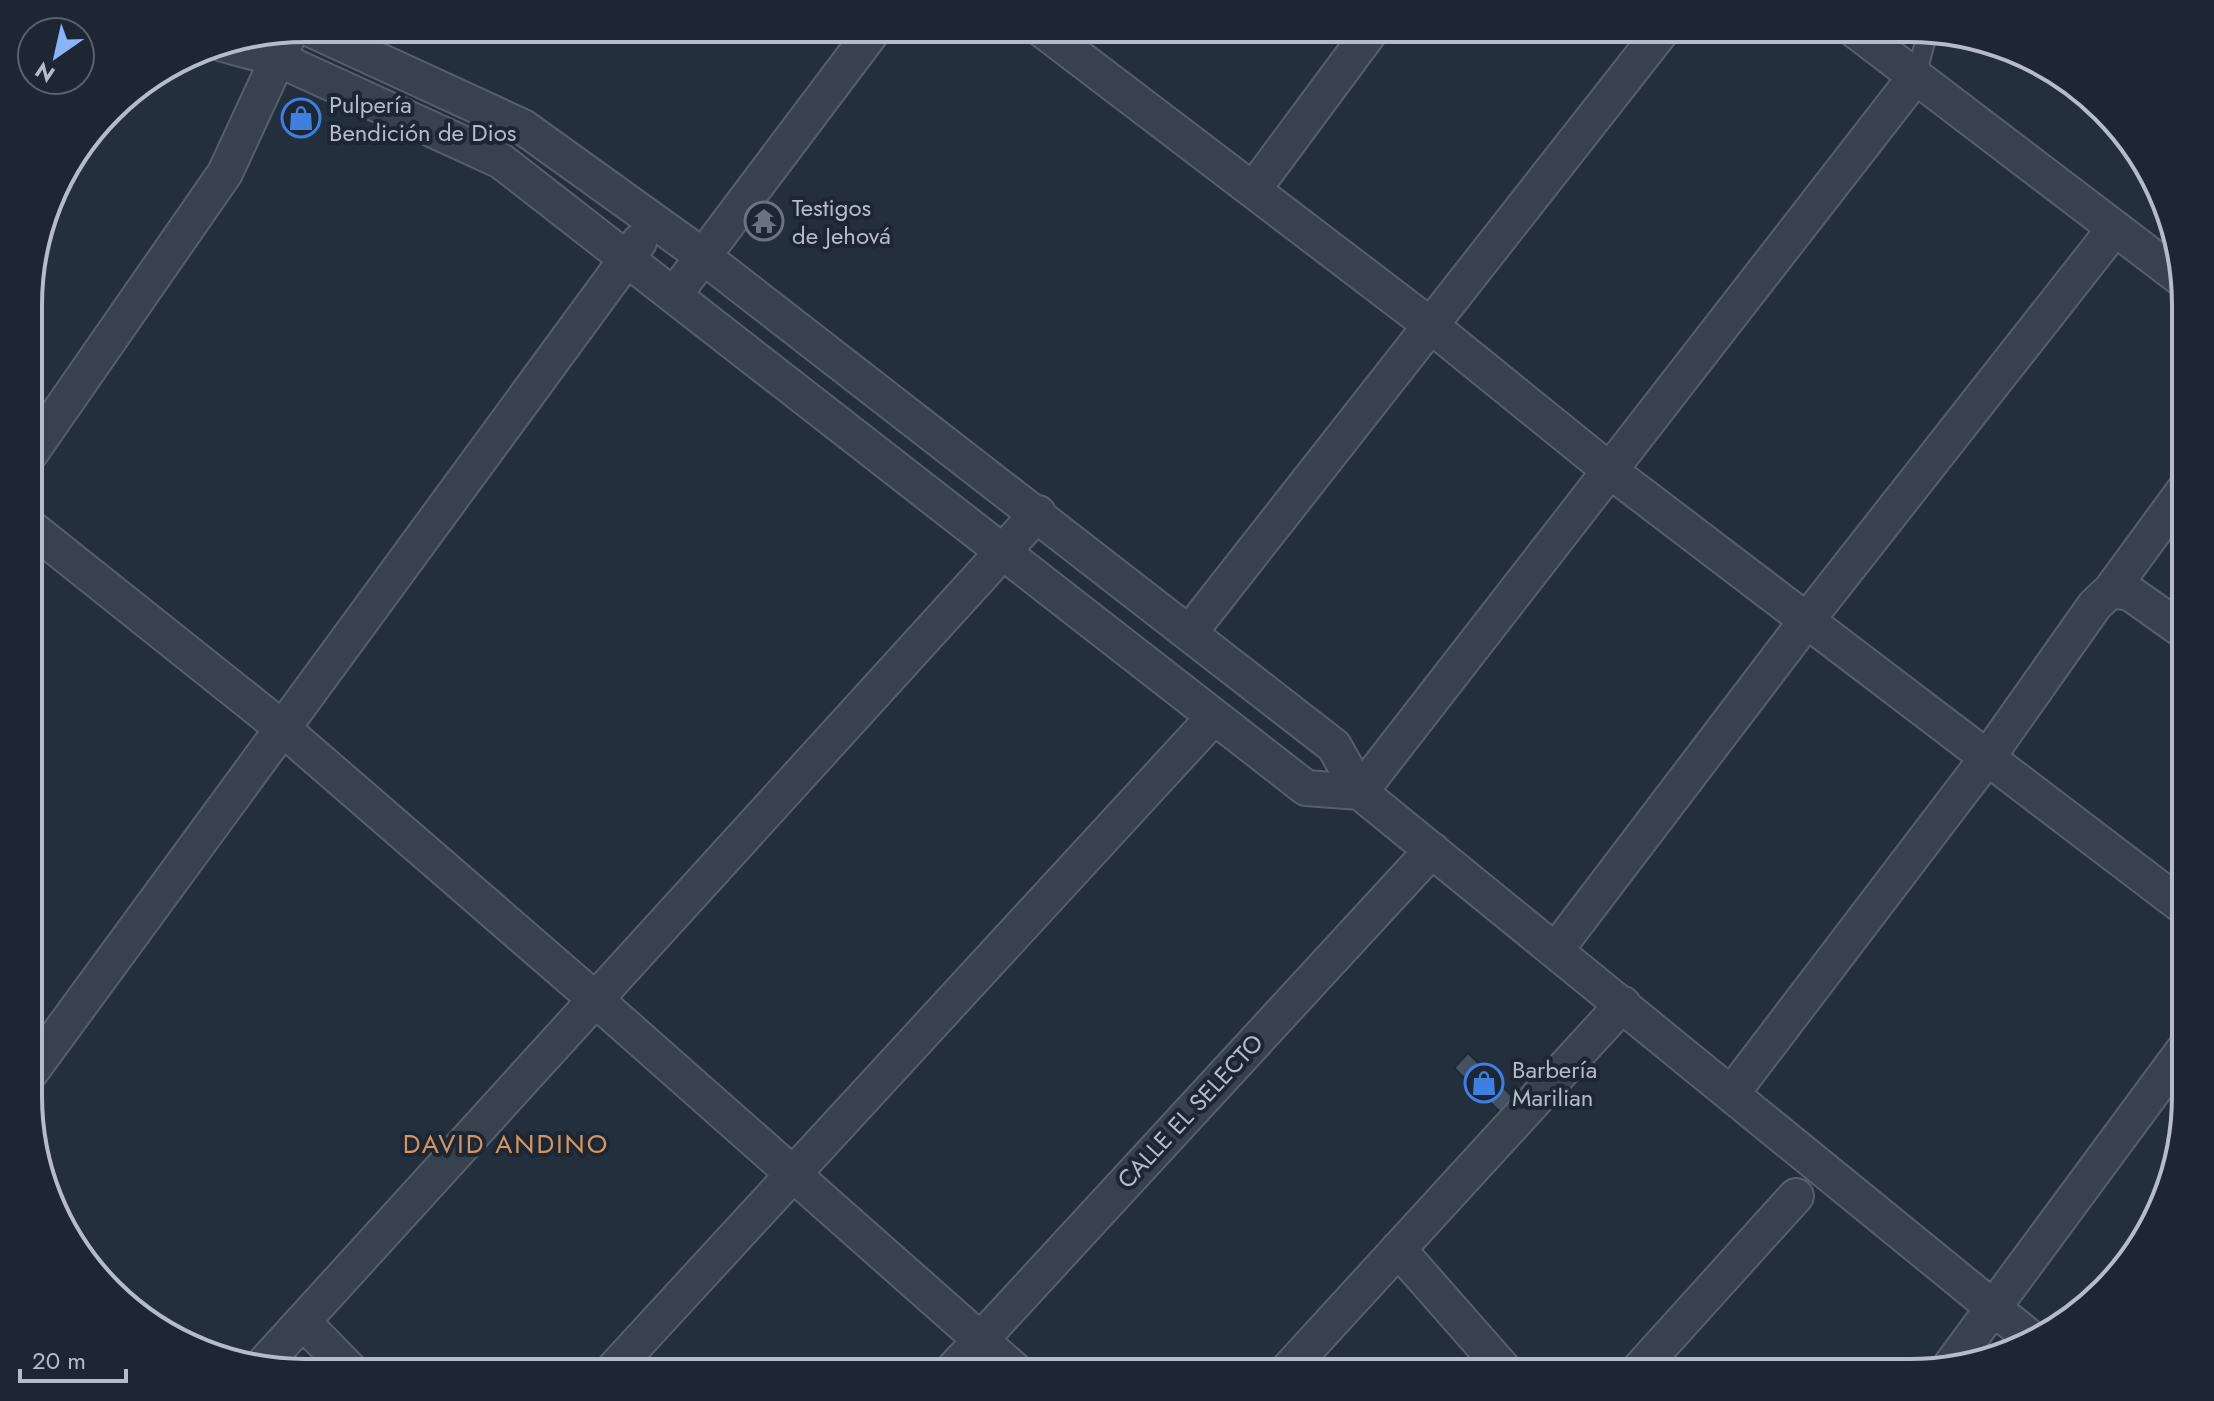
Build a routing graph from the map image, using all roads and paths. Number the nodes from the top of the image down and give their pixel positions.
1 (338, 42) edge
2 (865, 42) edge
3 (1058, 42) edge
4 (1363, 42) edge
5 (1653, 42) edge
6 (1875, 42) edge
7 (1925, 43) edge
8 (284, 45) edge
9 (1916, 76) junction
10 (1253, 190) junction
11 (653, 222) junction
12 (2115, 228) junction
13 (704, 257) junction
14 (626, 258) junction
15 (2169, 269) edge
16 (674, 295) junction
17 (1430, 325) junction
18 (42, 437) edge
19 (1609, 470) junction
20 (2171, 508) edge
21 (1038, 513) junction
22 (42, 537) edge
23 (1004, 555) junction
24 (2111, 590) junction
25 (1807, 620) junction
26 (2171, 622) edge
27 (1190, 632) junction
28 (1214, 717) junction
29 (282, 728) junction
30 (1987, 758) junction
31 (1360, 792) junction
32 (1432, 850) junction
33 (2171, 897) edge
34 (1556, 950) junction
35 (596, 1000) junction
36 (1623, 1004) junction
37 (42, 1057) edge
38 (2171, 1067) edge
39 (1732, 1093) junction
40 (791, 1173) junction
41 (1796, 1196) dead end
42 (1398, 1249) junction
43 (1994, 1306) junction
44 (303, 1322) junction
45 (2024, 1332) edge
46 (979, 1340) junction
47 (1959, 1354) edge
48 (270, 1357) edge
49 (1298, 1358) edge
50 (1494, 1358) edge
51 (1649, 1358) edge
52 (339, 1359) edge
53 (623, 1359) edge
54 (963, 1359) edge
55 (1001, 1359) edge

1 - 11 street
2 - 13 street
3 - 10 street
4 - 10 street
5 - 17 street
6 - 9 street
7 - 9 lane
8 - 14 street
8 - 18 street
9 - 12 street
9 - 19 street
10 - 17 street
11 - 13 street
11 - 14 street
12 - 15 street
12 - 25 street
13 - 16 street
13 - 21 street
14 - 16 street
14 - 29 street
16 - 23 street
17 - 19 street
17 - 27 street
19 - 25 street
19 - 31 street
20 - 24 street
21 - 23 street
21 - 27 street
22 - 29 street
23 - 28 street
23 - 35 street
24 - 26 street
24 - 30 street
25 - 30 street
25 - 34 street
27 - 31 street
28 - 31 street
28 - 40 street
29 - 35 street
29 - 37 street
30 - 33 street
30 - 39 street
31 - 32 street
32 - 34 street
32 - 46 street, CALLE EL SELECTO
34 - 36 street
35 - 40 street
35 - 44 street
36 - 39 street
36 - 42 street
38 - 43 street
39 - 43 street
40 - 46 street
40 - 53 street
41 - 51 street
42 - 49 street
42 - 50 street
43 - 45 street
43 - 47 street
44 - 48 street
44 - 52 street
46 - 54 street, CALLE EL SELECTO
46 - 55 street

